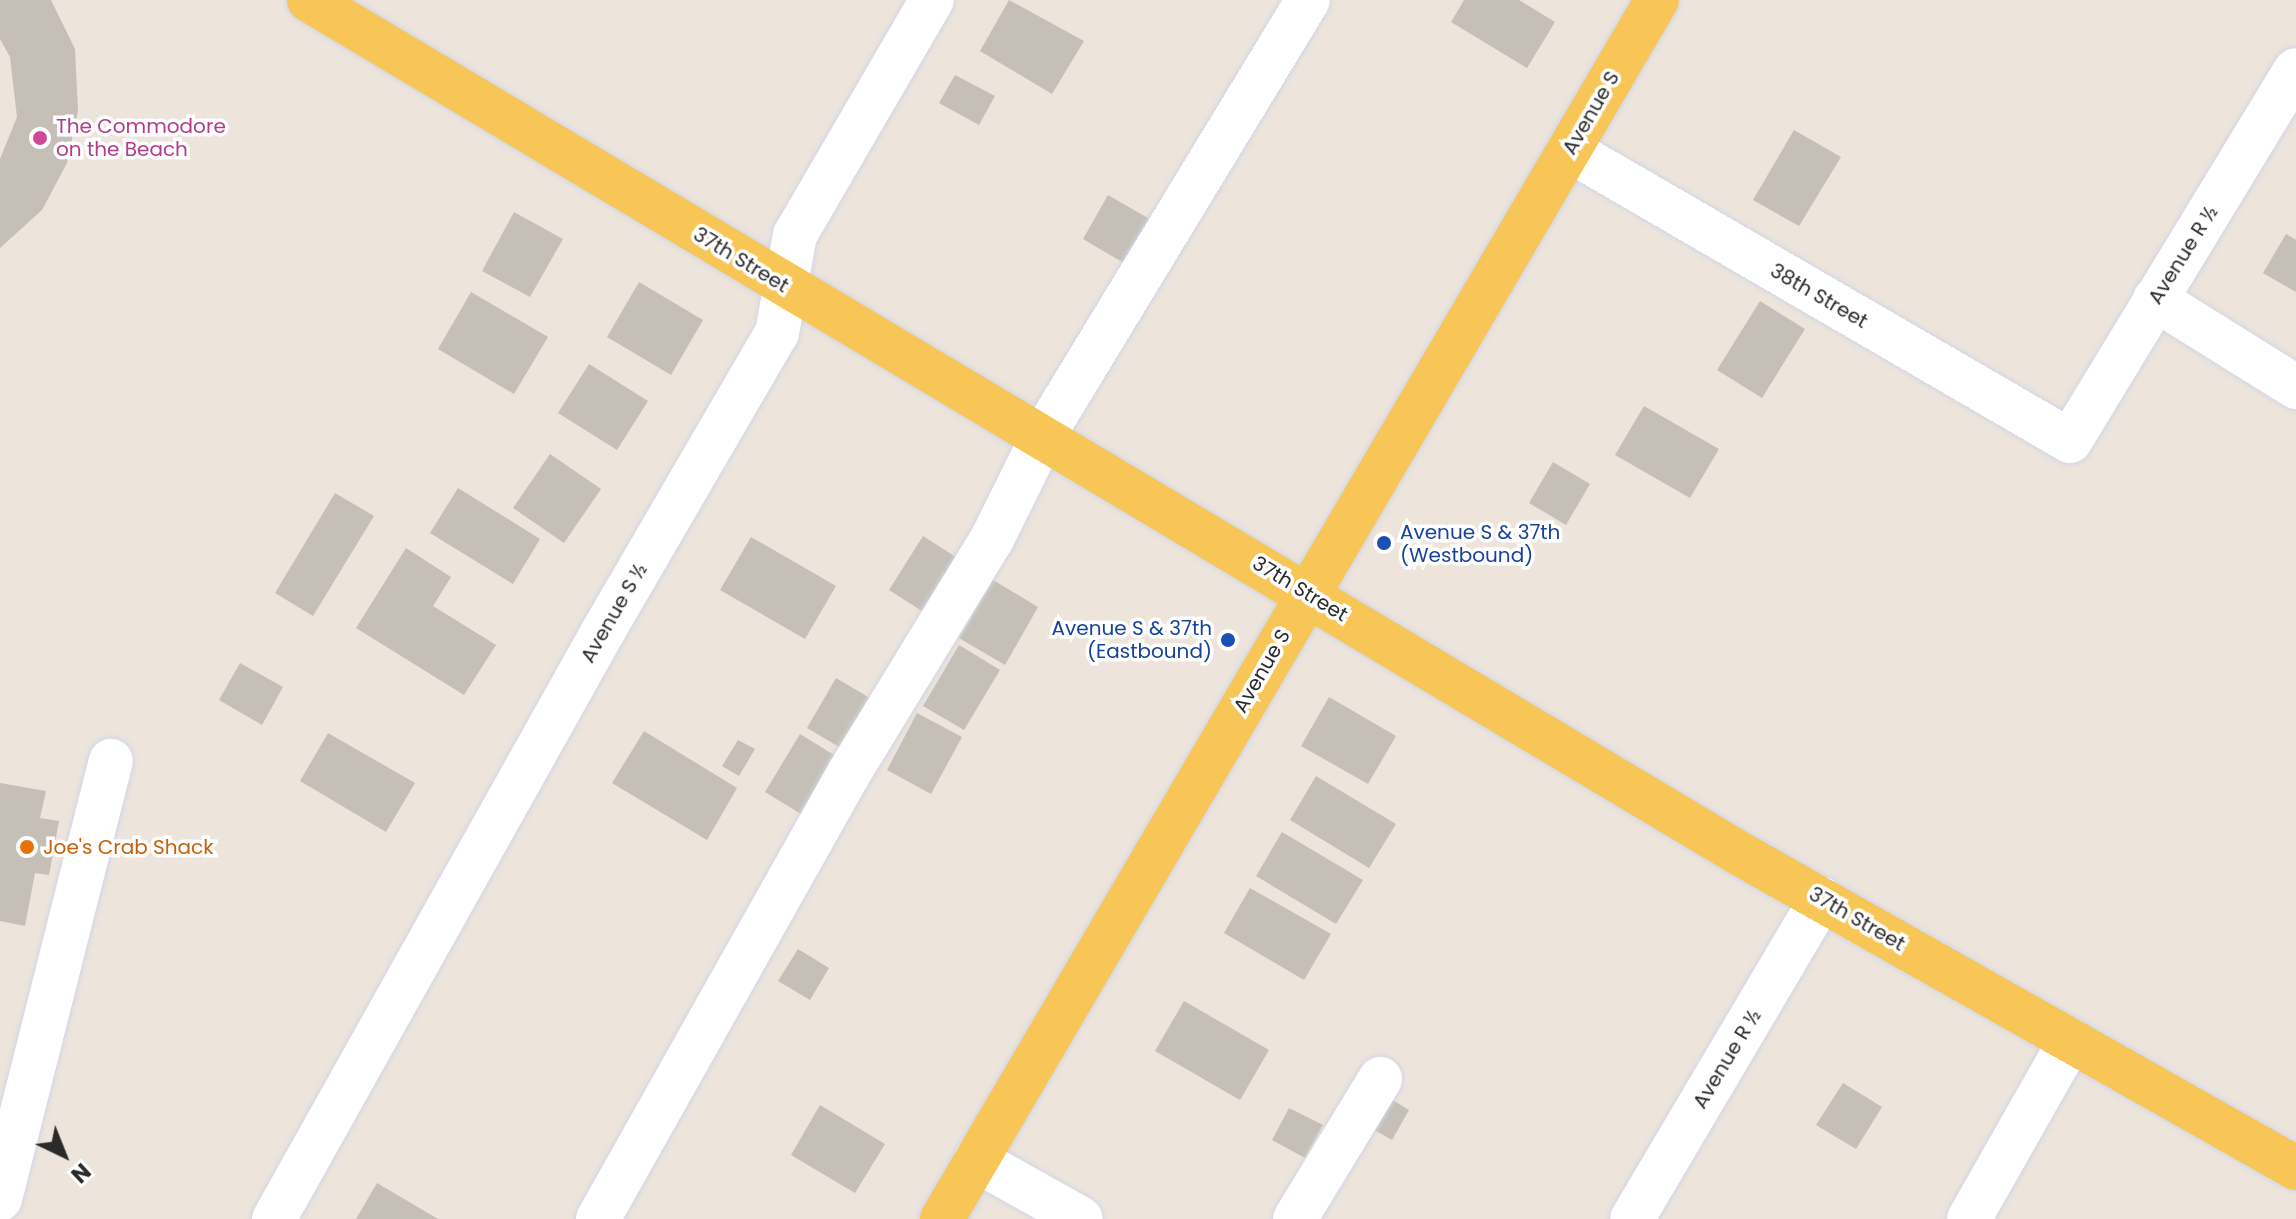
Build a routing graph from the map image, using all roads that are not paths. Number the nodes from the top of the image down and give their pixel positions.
1 (309, 0) edge
2 (932, 0) edge
3 (1308, 0) edge
4 (1650, 3) edge
5 (2296, 70) edge
6 (1569, 150) junction
7 (784, 286) junction
8 (2155, 299) junction
9 (2296, 387) edge
10 (1043, 436) junction
11 (2070, 441) joint
12 (1308, 593) junction
13 (111, 761) dead end
14 (1821, 899) junction
15 (2070, 1041) junction
16 (1380, 1079) dead end
17 (976, 1160) junction
18 (2296, 1168) edge
19 (0, 1199) edge
20 (274, 1219) edge
21 (598, 1219) edge
22 (942, 1219) edge
23 (1081, 1219) edge
24 (1295, 1219) edge
25 (1632, 1219) edge
26 (1969, 1219) edge

1 - 7 main road, 37th Street
2 - 7 street, Avenue S ½
3 - 10 street
4 - 6 main road, Avenue S
5 - 8 street, Avenue R ½
6 - 11 street, 38th Street
6 - 12 main road, Avenue S
7 - 10 main road, 37th Street
7 - 20 street, Avenue S ½
8 - 9 street
8 - 11 street, Avenue R ½
10 - 12 main road, 37th Street
10 - 21 street
12 - 14 main road, 37th Street
12 - 17 main road, Avenue S
13 - 19 street
14 - 15 main road, 37th Street
14 - 25 street, Avenue R ½
15 - 18 main road, 37th Street
15 - 26 street
16 - 24 street
17 - 22 main road, Avenue S
17 - 23 street

